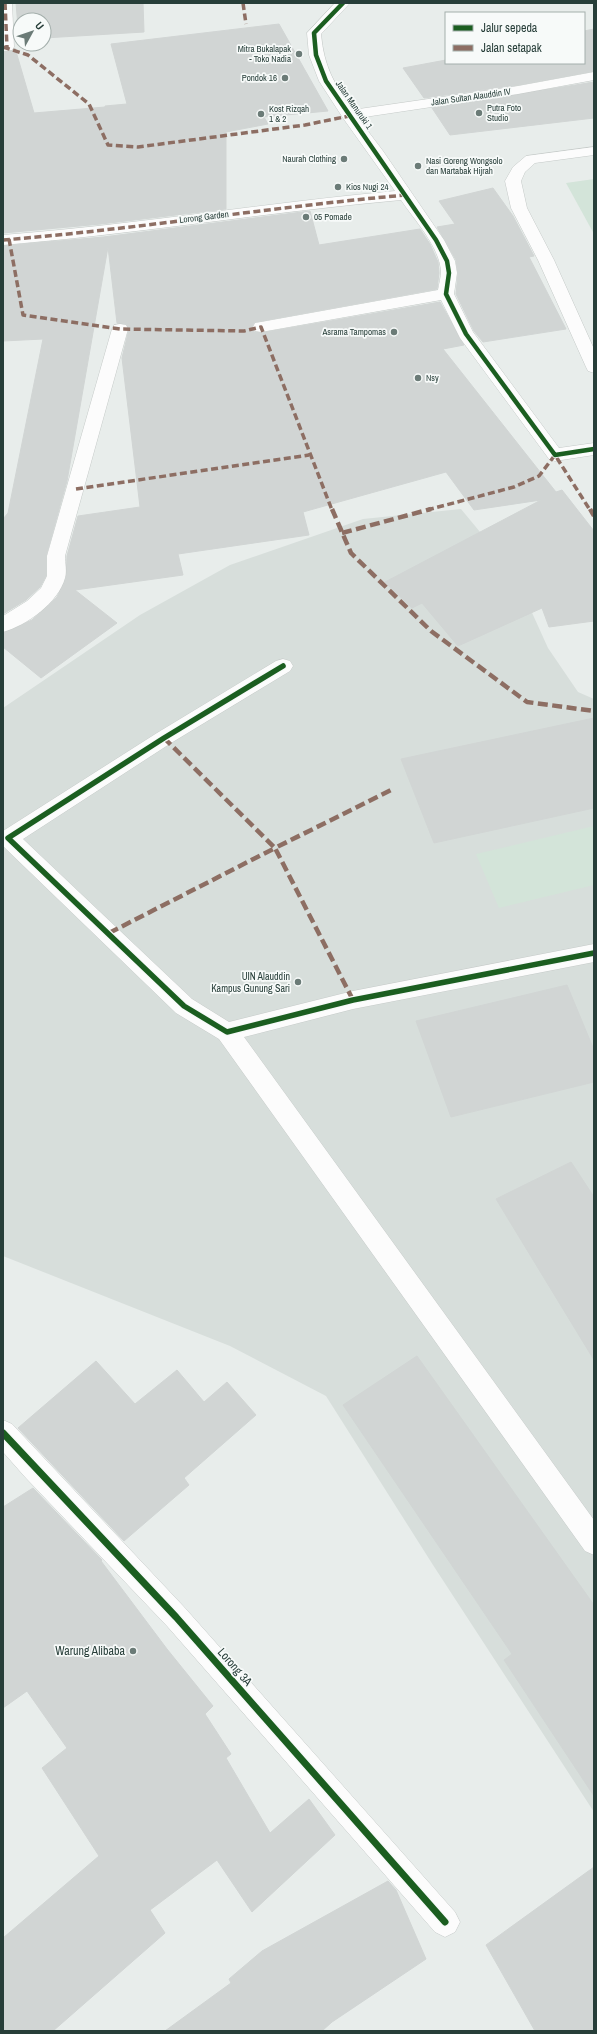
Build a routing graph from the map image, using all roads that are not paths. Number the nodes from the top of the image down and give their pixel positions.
1 (5, 3) edge
2 (343, 3) edge
3 (3, 47) edge
4 (594, 76) edge
5 (348, 115) junction
6 (594, 151) edge
7 (406, 195) junction
8 (3, 240) edge
9 (446, 294) junction
10 (261, 327) dead end
11 (120, 328) dead end
12 (594, 367) edge
13 (594, 449) edge
14 (3, 624) edge
15 (283, 666) dead end
16 (594, 953) edge
17 (227, 1032) junction
18 (3, 1432) edge
19 (594, 1542) edge
20 (445, 1922) dead end

1 - 3 street
2 - 5 street, Jalan Manuruki 1
4 - 5 street, Jalan Sultan Alauddin IV
5 - 7 street, Jalan Manuruki 1
6 - 12 street
7 - 8 street, Lorong Garden
7 - 9 street, Jalan Manuruki 1
9 - 10 street
9 - 13 street
11 - 14 street
15 - 17 street
16 - 17 street
17 - 19 street
18 - 20 street, Lorong 3A

